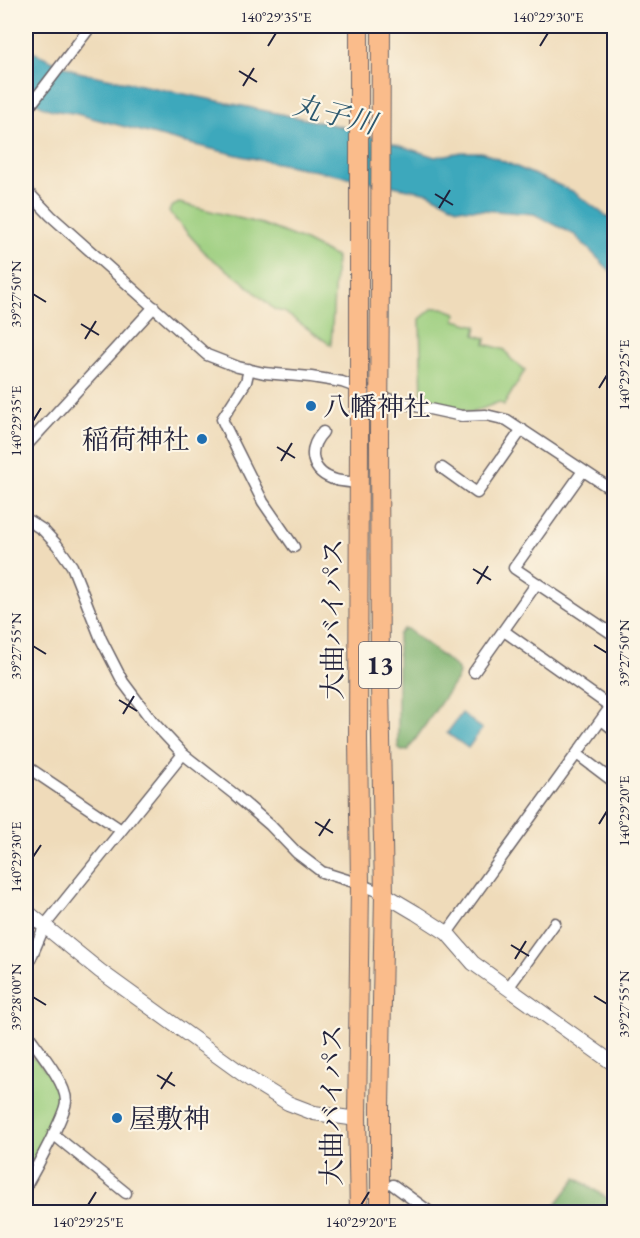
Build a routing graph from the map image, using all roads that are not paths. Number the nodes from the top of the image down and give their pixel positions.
1 (91, 26) edge
2 (359, 26) edge
3 (381, 26) edge
4 (26, 111) edge
5 (26, 190) edge
6 (154, 307) junction
7 (249, 369) junction
8 (522, 429) junction
9 (323, 432) dead end
10 (26, 446) edge
11 (442, 468) dead end
12 (583, 471) junction
13 (359, 483) junction
14 (615, 491) edge
15 (26, 519) edge
16 (294, 547) dead end
17 (537, 584) junction
18 (504, 631) junction
19 (615, 635) edge
20 (474, 672) dead end
21 (613, 705) edge
22 (602, 720) junction
23 (615, 729) edge
24 (183, 754) junction
25 (577, 754) junction
26 (26, 766) edge
27 (615, 782) edge
28 (121, 830) junction
29 (360, 884) junction
30 (384, 894) junction
31 (26, 911) edge
32 (555, 923) dead end
33 (45, 926) junction
34 (447, 933) junction
35 (26, 969) edge
36 (508, 988) junction
37 (26, 1032) edge
38 (615, 1064) edge
39 (357, 1119) junction
40 (53, 1134) junction
41 (27, 1181) edge
42 (393, 1185) dead end
43 (126, 1193) dead end
44 (359, 1212) edge
45 (380, 1212) edge
46 (430, 1212) edge

1 - 4 street
2 - 13 highway, 大曲バイパス / 13, bridge
3 - 30 highway, 大曲バイパス / 13, bridge
5 - 6 street
6 - 7 street
6 - 10 street
7 - 8 street
7 - 16 street
8 - 11 street
8 - 12 street
9 - 13 street
12 - 14 street
12 - 17 street
13 - 29 highway, 大曲バイパス / 13
15 - 24 street
17 - 18 street
17 - 19 street
18 - 20 street
18 - 21 street
21 - 22 street
22 - 23 street
22 - 25 street
24 - 28 street
24 - 29 street
25 - 27 street
25 - 34 street
26 - 28 street
28 - 33 street
29 - 30 street
29 - 39 highway, 大曲バイパス / 13
30 - 34 street
30 - 45 highway, 大曲バイパス / 13
31 - 33 street
32 - 36 street
33 - 35 street
33 - 39 street
34 - 36 street
36 - 38 street
37 - 40 street
39 - 44 highway, 大曲バイパス / 13
40 - 41 street
40 - 43 street
42 - 46 street

